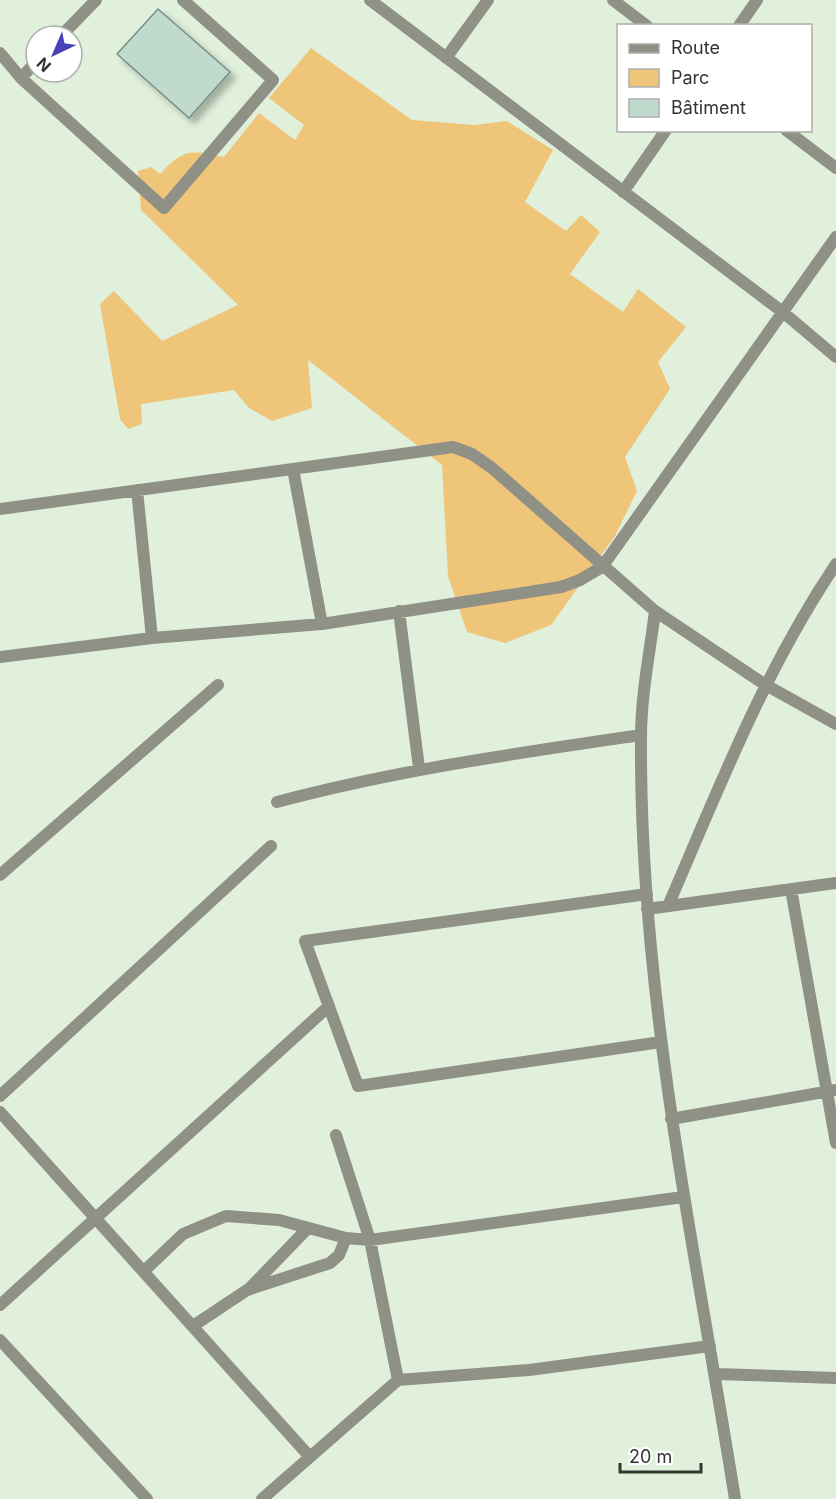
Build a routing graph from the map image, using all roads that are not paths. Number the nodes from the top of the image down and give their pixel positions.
1 (96, 0) edge
2 (183, 0) edge
3 (370, 0) edge
4 (488, 0) edge
5 (613, 0) edge
6 (757, 0) edge
7 (73, 24) edge
8 (643, 24) edge
9 (740, 24) edge
10 (0, 53) edge
11 (446, 58) junction
12 (24, 75) edge
13 (21, 78) junction
14 (665, 132) edge
15 (789, 132) edge
16 (836, 168) edge
17 (623, 192) junction
18 (836, 237) edge
19 (784, 313) junction
20 (836, 357) edge
21 (293, 469) junction
22 (137, 490) junction
23 (0, 509) edge
24 (836, 564) edge
25 (603, 567) junction
26 (399, 611) junction
27 (655, 611) junction
28 (322, 624) junction
29 (152, 638) junction
30 (0, 657) edge
31 (764, 684) junction
32 (218, 685) dead end
33 (836, 724) edge
34 (641, 735) junction
35 (419, 768) junction
36 (277, 802) dead end
37 (271, 846) dead end
38 (0, 875) edge
39 (836, 883) edge
40 (791, 889) junction
41 (647, 894) junction
42 (668, 906) junction
43 (647, 909) junction
44 (329, 1006) junction
45 (661, 1042) junction
46 (831, 1091) edge
47 (0, 1096) edge
48 (0, 1112) edge
49 (671, 1119) junction
50 (336, 1135) dead end
51 (836, 1143) edge
52 (683, 1197) junction
53 (95, 1218) junction
54 (308, 1228) junction
55 (346, 1238) junction
56 (370, 1240) junction
57 (144, 1271) junction
58 (247, 1290) junction
59 (0, 1305) edge
60 (193, 1326) junction
61 (0, 1340) edge
62 (710, 1346) junction
63 (715, 1374) junction
64 (836, 1378) edge
65 (398, 1380) junction
66 (310, 1456) junction
67 (147, 1499) edge
68 (262, 1499) edge
69 (735, 1499) edge

1 - 7 street
2 - 13 street
3 - 11 street
4 - 11 street
5 - 8 street
6 - 9 street
10 - 13 street
11 - 17 street
12 - 13 street
14 - 17 street
15 - 16 street
17 - 19 street
18 - 19 street
19 - 20 street
19 - 25 street
21 - 22 street
21 - 25 street
21 - 28 street
22 - 23 street
22 - 29 street
24 - 31 street
25 - 26 street
25 - 27 street
26 - 28 street
26 - 35 street
27 - 31 street
27 - 34 street
28 - 29 street
29 - 30 street
31 - 33 street
31 - 42 street
32 - 38 street
34 - 35 street
34 - 41 street
35 - 36 street
37 - 47 street
39 - 40 street
40 - 42 street
40 - 46 street
41 - 43 street
41 - 44 street
42 - 43 street
43 - 45 street
44 - 45 street
44 - 53 street
45 - 49 street
46 - 49 street
46 - 51 street
48 - 53 street
49 - 52 street
50 - 56 street
52 - 56 street
52 - 62 street
53 - 57 street
53 - 59 street
54 - 55 street
54 - 57 street
54 - 58 street
55 - 56 street
55 - 58 street
56 - 65 street
57 - 60 street
58 - 60 street
60 - 66 street
61 - 67 street
62 - 63 street
62 - 65 street
63 - 64 street
63 - 69 street
65 - 66 street
66 - 68 street

